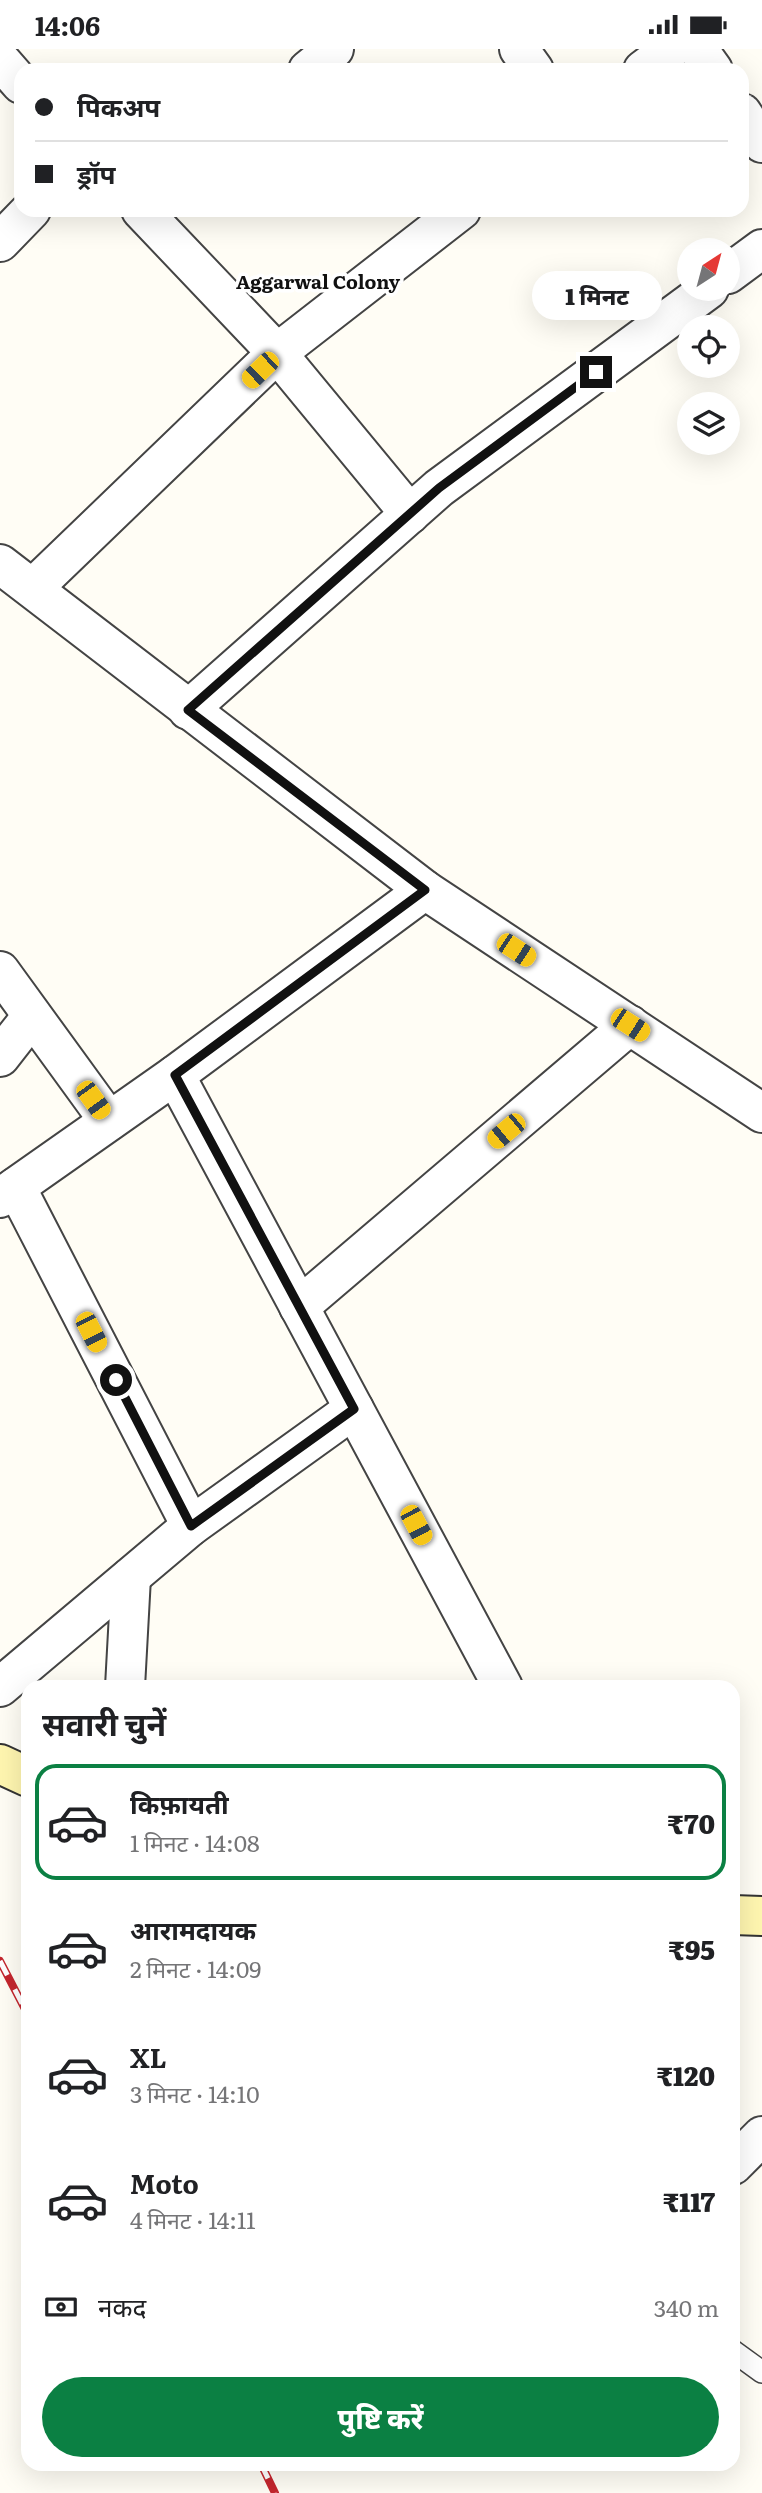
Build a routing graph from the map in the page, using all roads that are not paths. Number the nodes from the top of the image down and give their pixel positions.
1 (334, 49) edge
2 (671, 49) edge
3 (0, 60) edge
4 (317, 63) edge
5 (652, 63) edge
6 (14, 76) edge
7 (749, 124) edge
8 (762, 143) edge
9 (24, 217) edge
10 (148, 217) edge
11 (452, 217) edge
12 (0, 241) edge
13 (762, 249) edge
14 (740, 265) edge
15 (693, 301) edge
16 (277, 353) junction
17 (410, 514) junction
18 (0, 565) edge
19 (33, 588) junction
20 (188, 710) junction
21 (425, 890) junction
22 (0, 971) edge
23 (32, 1016) junction
24 (630, 1025) junction
25 (0, 1057) edge
26 (175, 1075) junction
27 (762, 1113) edge
28 (109, 1121) junction
29 (8, 1192) edge
30 (299, 1307) junction
31 (354, 1409) junction
32 (191, 1526) junction
33 (131, 1577) junction
34 (125, 1680) edge
35 (499, 1680) edge
36 (0, 1687) edge
37 (0, 1764) edge
38 (21, 1774) edge
39 (740, 1915) edge
40 (762, 1916) edge
41 (762, 2136) edge
42 (740, 2158) edge
43 (740, 2356) edge
44 (762, 2372) edge

1 - 4 street
2 - 5 street
3 - 6 street
7 - 8 street
9 - 12 street
10 - 16 street
11 - 16 street
13 - 14 street
15 - 17 street
16 - 17 street
16 - 19 street
17 - 20 street
18 - 19 street
19 - 20 street
20 - 21 street
21 - 24 street
21 - 26 street
22 - 23 street
23 - 25 street
23 - 28 street
24 - 27 street
24 - 30 street
26 - 28 street
26 - 30 street
28 - 29 street
29 - 32 street
30 - 31 street
31 - 32 street
31 - 35 street
32 - 33 street
33 - 34 street
33 - 36 street
37 - 38 main road
39 - 40 main road
41 - 42 street
43 - 44 lane

